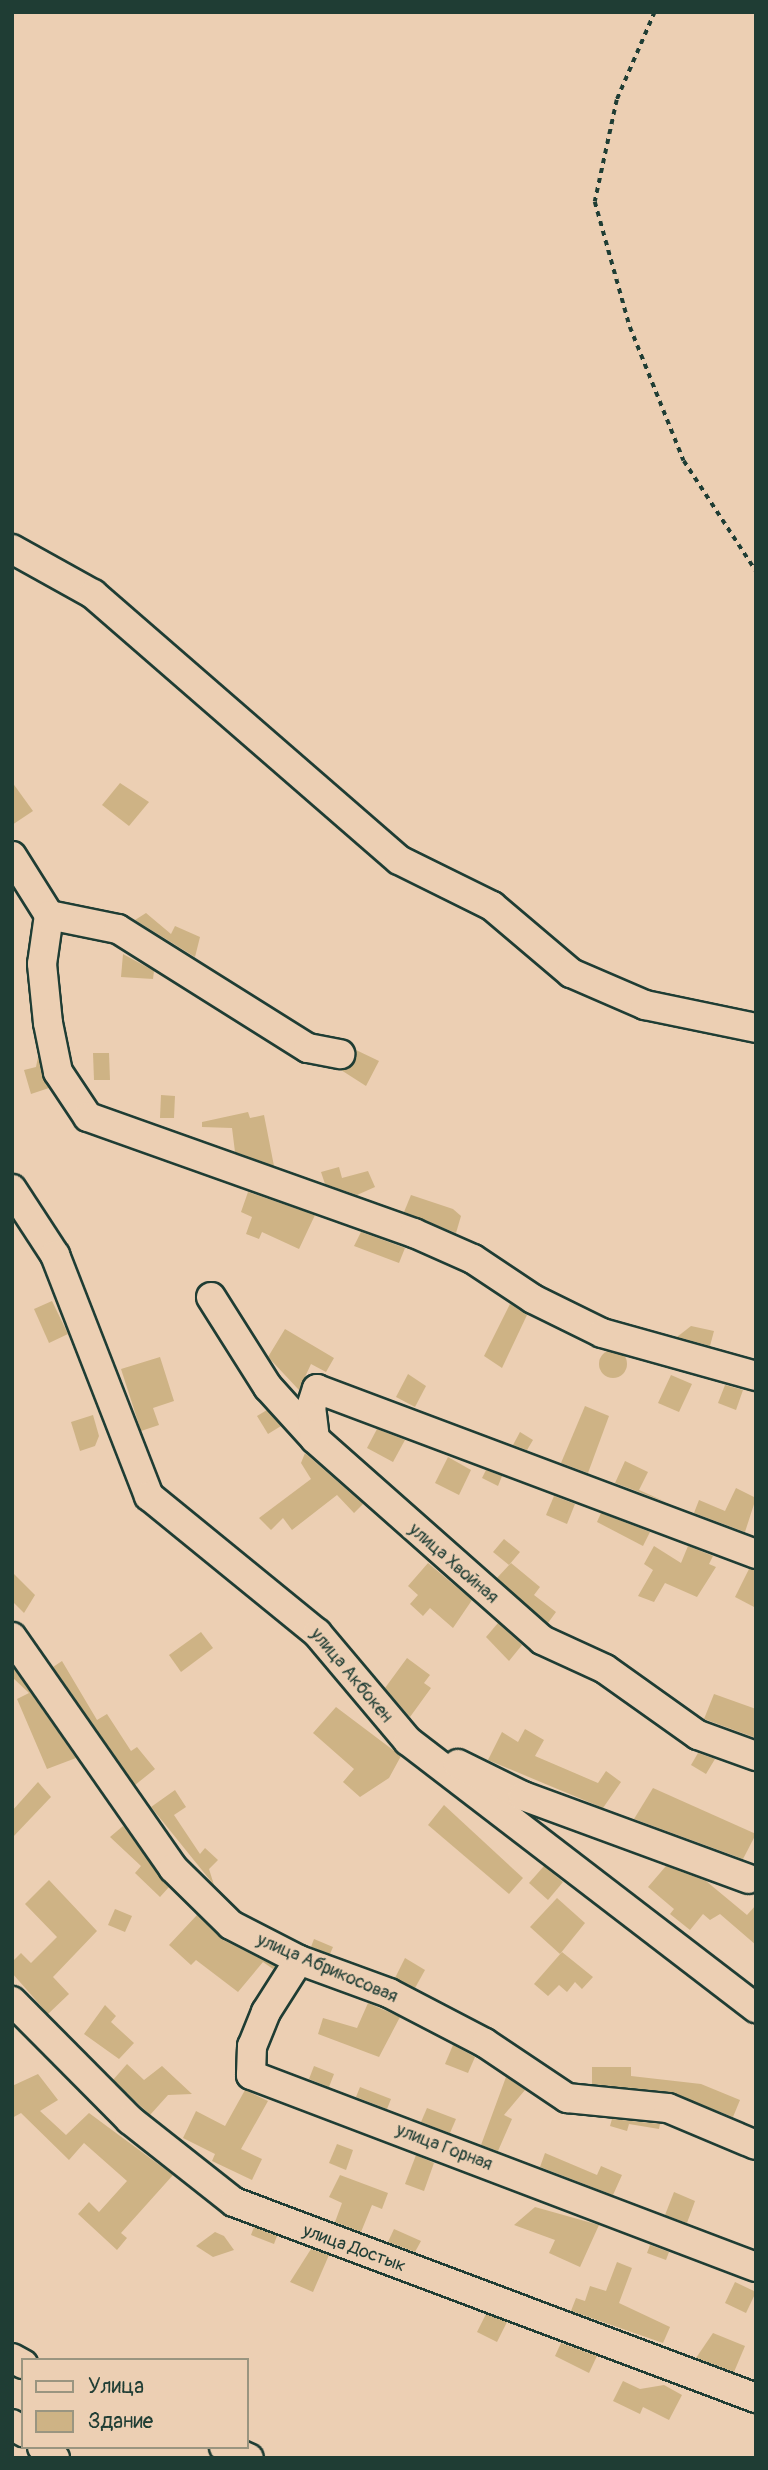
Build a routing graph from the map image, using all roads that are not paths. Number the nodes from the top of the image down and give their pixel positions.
1 (12, 549) edge
2 (12, 856) edge
3 (49, 915) junction
4 (756, 1027) edge
5 (340, 1054) dead end
6 (12, 1189) edge
7 (211, 1297) dead end
8 (756, 1376) edge
9 (315, 1439) junction
10 (756, 1554) edge
11 (12, 1636) edge
12 (408, 1741) junction
13 (756, 1756) edge
14 (748, 1879) dead end
15 (299, 1960) junction
16 (12, 2001) edge
17 (756, 2008) edge
18 (756, 2145) edge
19 (756, 2267) edge
20 (756, 2398) edge
21 (228, 2449) edge
22 (248, 2458) edge

1 - 4 street
2 - 3 street
3 - 5 street
3 - 8 street
6 - 12 street, улица Акбокен
7 - 9 street, улица Хвойная
9 - 10 street
9 - 13 street, улица Хвойная
11 - 15 street, улица Абрикосовая
12 - 14 street
12 - 17 street, улица Акбокен
15 - 18 street, улица Абрикосовая
15 - 19 street, улица Горная
16 - 20 street, улица Достык
21 - 22 street

